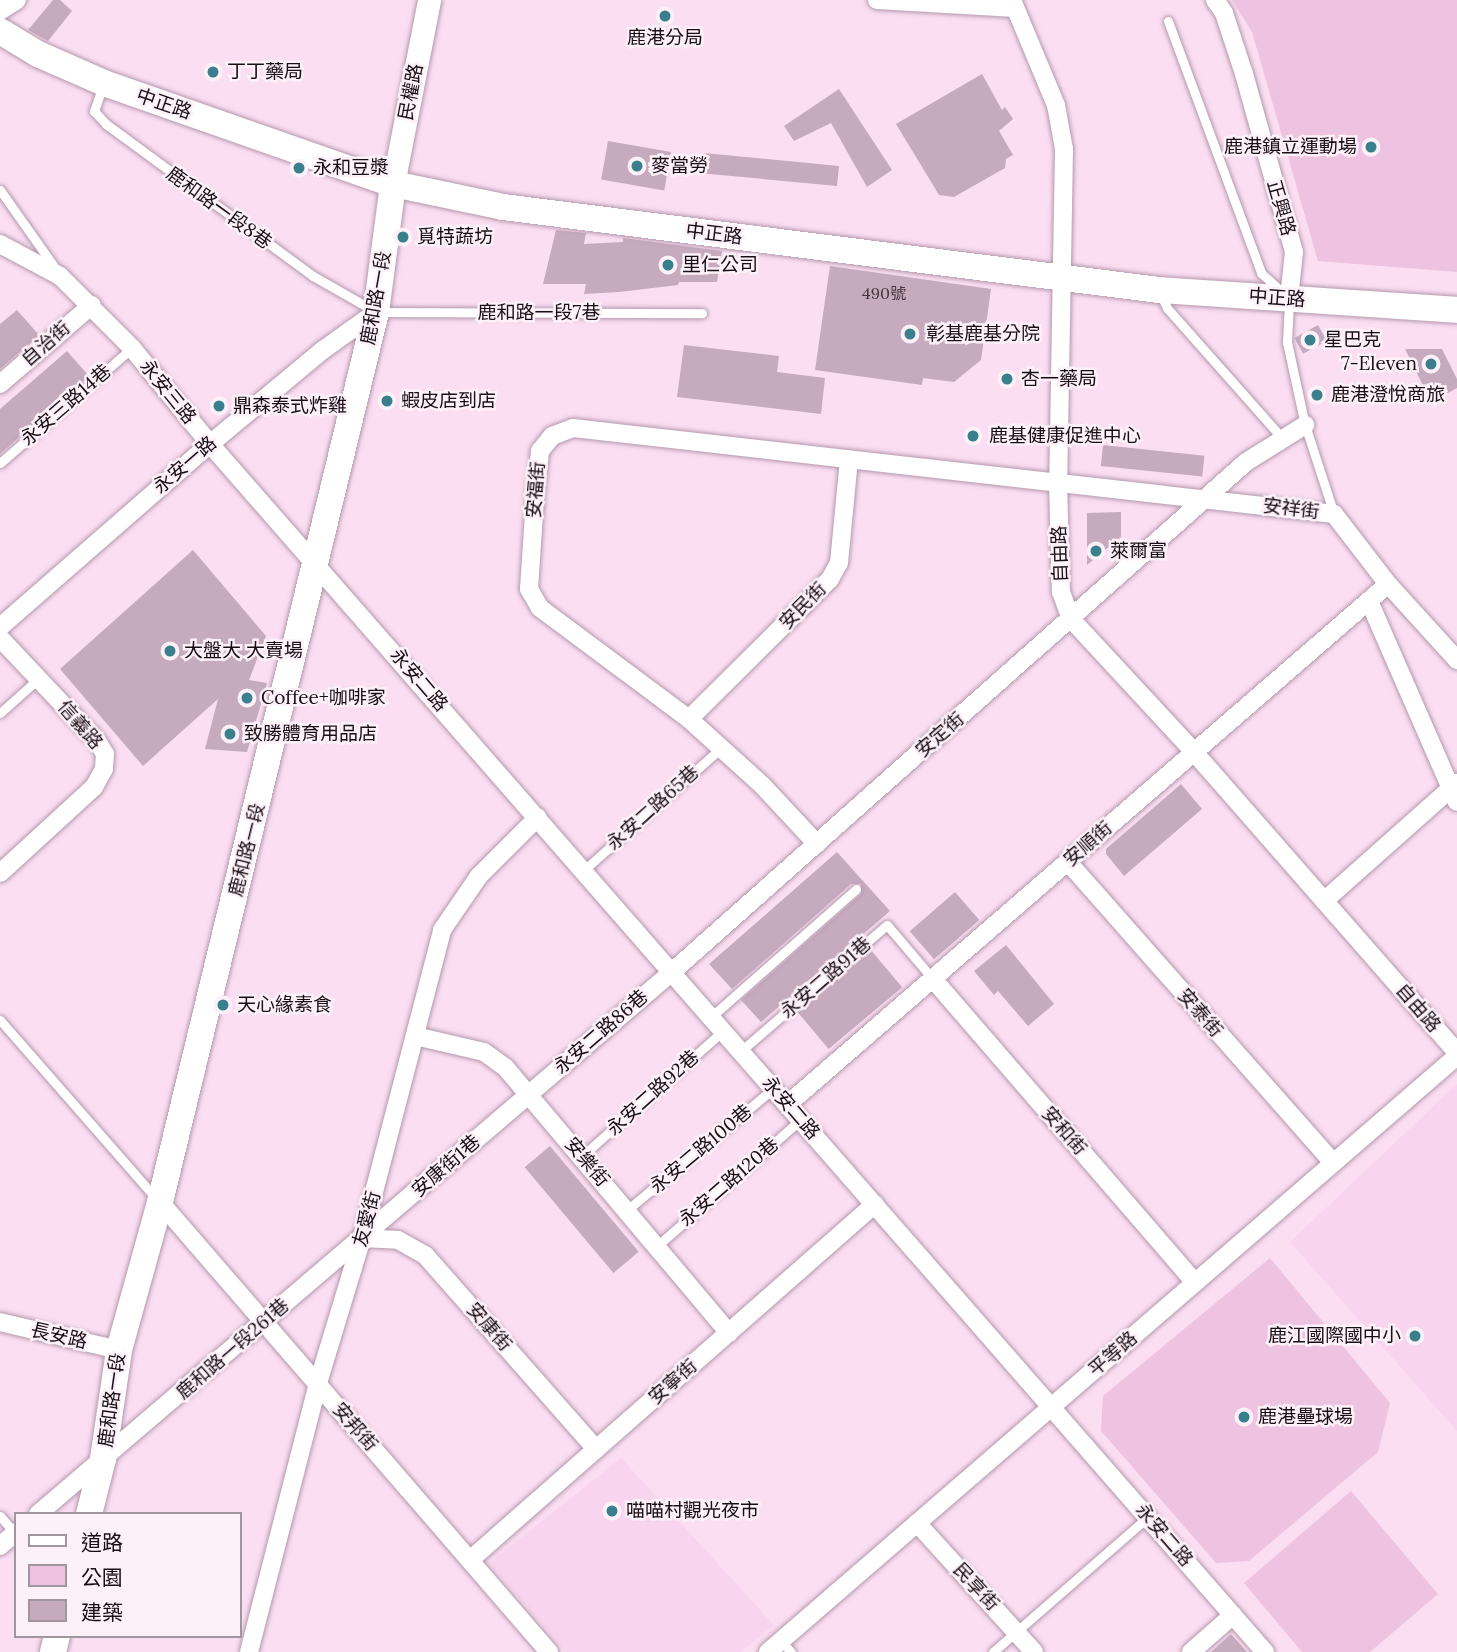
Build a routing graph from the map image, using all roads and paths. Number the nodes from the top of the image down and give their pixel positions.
1 (17, 0) edge
2 (429, 0) edge
3 (877, 0) edge
4 (1215, 0) edge
5 (1013, 4) edge
6 (0, 11) edge
7 (1168, 21) dead end
8 (0, 31) edge
9 (104, 83) junction
10 (393, 184) junction
11 (0, 190) edge
12 (1, 246) edge
13 (60, 276) junction
14 (1062, 278) junction
15 (1159, 290) junction
16 (1289, 298) junction
17 (92, 305) junction
18 (1457, 310) edge
19 (376, 312) junction
20 (702, 313) dead end
21 (132, 348) junction
22 (0, 384) edge
23 (1305, 425) junction
24 (1281, 437) junction
25 (209, 444) junction
26 (849, 459) junction
27 (0, 463) edge
28 (1058, 481) junction
29 (1208, 498) junction
30 (1334, 514) junction
31 (317, 564) junction
32 (1388, 584) junction
33 (1369, 601) junction
34 (1071, 619) junction
35 (0, 627) edge
36 (0, 639) edge
37 (1457, 660) edge
38 (38, 679) junction
39 (0, 713) edge
40 (689, 719) junction
41 (722, 747) junction
42 (1194, 752) junction
43 (1455, 791) edge
44 (538, 817) junction
45 (817, 844) junction
46 (1068, 862) junction
47 (584, 870) junction
48 (0, 873) edge
49 (856, 889) dead end
50 (1324, 901) junction
51 (673, 971) junction
52 (933, 979) junction
53 (712, 1016) junction
54 (0, 1020) edge
55 (724, 1031) junction
56 (415, 1036) junction
57 (742, 1050) junction
58 (1457, 1054) edge
59 (774, 1088) junction
60 (530, 1094) junction
61 (789, 1104) junction
62 (801, 1119) junction
63 (582, 1156) junction
64 (1333, 1163) junction
65 (160, 1202) junction
66 (876, 1205) junction
67 (627, 1210) junction
68 (362, 1238) junction
69 (657, 1246) junction
70 (1195, 1283) junction
71 (0, 1322) edge
72 (264, 1322) junction
73 (729, 1333) junction
74 (119, 1350) junction
75 (318, 1383) junction
76 (1052, 1407) junction
77 (596, 1449) junction
78 (103, 1459) junction
79 (40, 1512) edge
80 (90, 1512) edge
81 (0, 1516) edge
82 (1148, 1517) junction
83 (917, 1523) junction
84 (14, 1531) edge
85 (14, 1533) edge
86 (0, 1546) edge
87 (470, 1560) junction
88 (1233, 1615) junction
89 (1016, 1631) junction
90 (780, 1648) edge
91 (251, 1651) edge
92 (549, 1652) edge
93 (993, 1652) edge
94 (1034, 1652) edge
95 (1191, 1652) edge
96 (1265, 1652) edge

1 - 6 street
2 - 10 street, 民權路
3 - 5 street
4 - 16 street, 正興路
5 - 14 street, 自由路
7 - 16 lane
8 - 9 main road, 中正路
9 - 10 main road, 中正路
9 - 19 lane, 鹿和路一段8巷
10 - 14 main road, 中正路
10 - 19 main road, 鹿和路一段
11 - 13 lane
12 - 13 street, 永安三路
13 - 17 street, 永安三路
14 - 15 main road, 中正路
14 - 28 street, 自由路
15 - 16 main road, 中正路
15 - 24 lane
16 - 18 main road, 中正路
16 - 23 lane
17 - 21 street, 永安三路
17 - 22 street, 自治街
19 - 20 lane, 鹿和路一段7巷
19 - 25 street, 永安一路
19 - 31 main road, 鹿和路一段
21 - 25 street, 永安三路
21 - 27 lane, 永安三路14巷
23 - 24 street, 安定街
23 - 30 lane
24 - 29 street, 安定街
25 - 31 street, 永安三路
25 - 35 street, 永安一路
26 - 28 street, 安福街
26 - 40 street, 安民街
26 - 40 street, 安福街
28 - 29 street, 安祥街
28 - 34 street, 自由路
29 - 30 street, 安祥街
29 - 34 street, 安定街
30 - 32 street, 安祥街
31 - 44 street, 永安二路
31 - 65 main road, 鹿和路一段
32 - 33 street, 安順街
32 - 37 street, 安祥街
33 - 42 street, 安順街
33 - 43 street
34 - 42 street, 自由路
34 - 45 street, 安定街
36 - 38 street, 信義路
38 - 39 lane
38 - 48 street, 信義路
40 - 41 street, 安福街
41 - 45 street, 安福街
41 - 47 lane, 永安二路65巷
42 - 46 street, 安順街
42 - 50 street, 自由路
43 - 50 street
44 - 47 street, 永安二路
44 - 56 street, 友愛街
45 - 51 street, 安定街
46 - 52 street, 安順街
46 - 64 street, 安泰街
47 - 51 street, 永安二路
49 - 53 lane
50 - 58 street, 自由路
51 - 53 street, 永安二路
51 - 60 street, 永安二路86巷
52 - 57 lane, 永安二路91巷
52 - 61 street, 安順街
52 - 70 street, 安和街
53 - 55 street, 永安二路
54 - 65 lane
55 - 57 street, 永安二路
55 - 63 lane, 永安二路92巷
56 - 60 street, 安樂街
56 - 68 street, 友愛街
57 - 59 street, 永安二路
58 - 64 street, 平等路
59 - 61 street, 永安二路
59 - 67 lane, 永安二路100巷
60 - 63 street, 安樂街
60 - 68 street, 安康街1巷
61 - 62 street, 永安二路
62 - 66 street, 永安二路
62 - 69 lane, 永安二路120巷
63 - 67 street, 安樂街
64 - 70 street, 平等路
65 - 72 street, 安邦街
65 - 74 main road, 鹿和路一段
66 - 73 street, 安寧街
66 - 76 street, 永安二路
67 - 69 street, 安樂街
68 - 72 street, 鹿和路一段261巷
68 - 75 street, 友愛街
68 - 77 street, 安康街
69 - 73 street, 安樂街
70 - 76 street, 平等路
71 - 74 street, 長安路
72 - 75 street, 安邦街
72 - 78 street, 鹿和路一段261巷
73 - 77 street, 安寧街
74 - 78 main road, 鹿和路一段
75 - 87 street, 安邦街
75 - 91 street, 友愛街
76 - 82 street, 永安二路
76 - 83 street, 平等路
77 - 87 street, 安寧街
78 - 79 street, 鹿和路一段261巷
78 - 80 main road, 鹿和路一段
81 - 84 lane
82 - 88 street, 永安二路
82 - 89 lane
83 - 89 street, 民享街
83 - 90 street, 平等路
85 - 86 street
87 - 92 street, 安邦街
88 - 95 street
88 - 96 street, 永安二路
89 - 93 lane
89 - 94 street, 民享街

